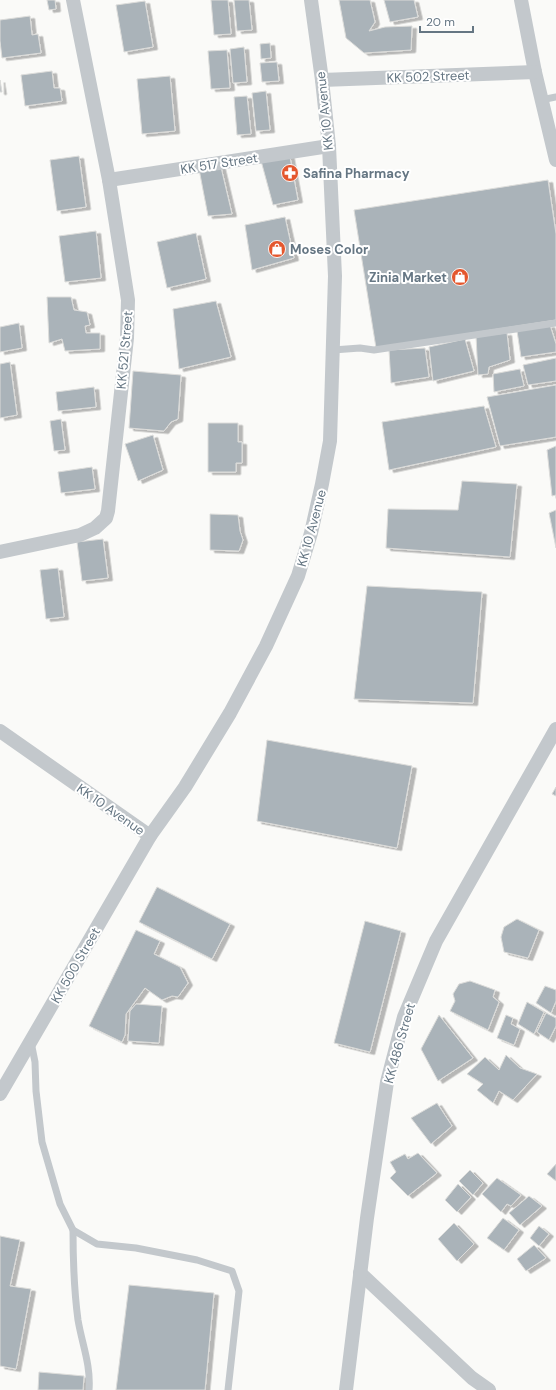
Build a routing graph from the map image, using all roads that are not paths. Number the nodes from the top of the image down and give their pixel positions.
1 (73, 0) edge
2 (311, 0) edge
3 (521, 0) edge
4 (535, 72) junction
5 (322, 80) junction
6 (556, 97) edge
7 (542, 100) junction
8 (328, 146) junction
9 (556, 160) edge
10 (109, 180) junction
11 (556, 323) edge
12 (333, 350) junction
13 (0, 552) edge
14 (556, 730) edge
15 (0, 731) edge
16 (150, 836) junction
17 (30, 1040) junction
18 (0, 1094) edge
19 (73, 1230) junction
20 (360, 1273) junction
21 (89, 1390) edge
22 (228, 1390) edge
23 (346, 1390) edge
24 (489, 1390) edge

1 - 10 street, KK 521 Street
2 - 5 street, KK 10 Avenue
3 - 4 street
4 - 5 street, KK 502 Street
4 - 7 street
5 - 8 street, KK 10 Avenue
6 - 7 lane
7 - 9 street
8 - 10 street, KK 517 Street
8 - 12 street, KK 10 Avenue
10 - 13 street, KK 521 Street
11 - 12 lane
12 - 16 street, KK 10 Avenue
14 - 20 street, KK 486 Street
15 - 16 street, KK 10 Avenue
16 - 17 street, KK 500 Street
17 - 18 street, KK 500 Street
17 - 19 lane
19 - 21 lane
19 - 22 lane
20 - 23 street, KK 486 Street
20 - 24 street

